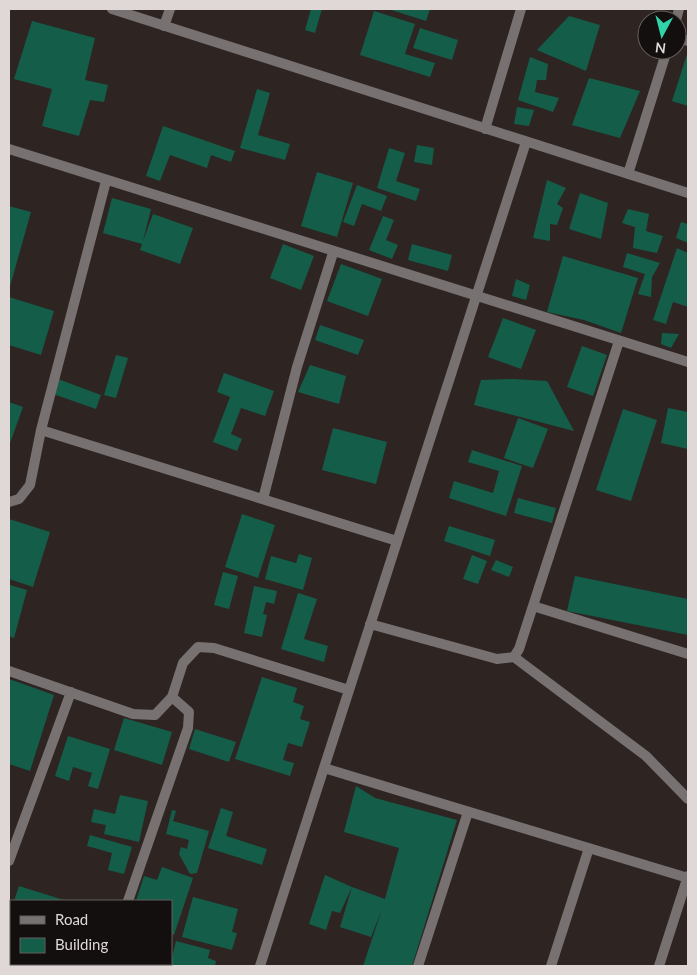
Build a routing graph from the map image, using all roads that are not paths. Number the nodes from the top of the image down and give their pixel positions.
1 (112, 9) edge
2 (170, 9) edge
3 (521, 9) edge
4 (164, 26) junction
5 (664, 60) edge
6 (485, 129) junction
7 (526, 142) junction
8 (9, 149) edge
9 (628, 174) junction
10 (106, 181) junction
11 (688, 193) edge
12 (333, 253) junction
13 (476, 297) junction
14 (619, 341) junction
15 (688, 362) edge
16 (41, 430) junction
17 (263, 499) junction
18 (9, 502) edge
19 (397, 541) junction
20 (533, 606) junction
21 (370, 624) junction
22 (688, 654) edge
23 (514, 656) junction
24 (9, 671) edge
25 (349, 690) junction
26 (71, 692) junction
27 (172, 696) junction
28 (324, 768) junction
29 (688, 799) edge
30 (468, 812) junction
31 (589, 848) junction
32 (9, 861) edge
33 (688, 877) edge
34 (128, 900) edge
35 (260, 966) edge
36 (418, 966) edge
37 (551, 966) edge
38 (659, 966) edge

1 - 4 street
2 - 4 street
3 - 6 street
4 - 6 street
5 - 9 street
6 - 7 street
7 - 9 street
7 - 13 street
8 - 10 street
9 - 11 street
10 - 12 street
10 - 16 street
12 - 13 street
12 - 17 street
13 - 14 street
13 - 19 street
14 - 15 street
14 - 20 street
16 - 17 street
16 - 18 street
17 - 19 street
19 - 21 street
20 - 22 street
20 - 23 street
21 - 23 street
21 - 25 street
23 - 29 street
24 - 26 street
25 - 27 street
25 - 28 street
26 - 27 street
26 - 32 street
27 - 34 street
28 - 30 street
28 - 35 street
30 - 31 street
30 - 36 street
31 - 33 street
31 - 37 street
33 - 38 street

